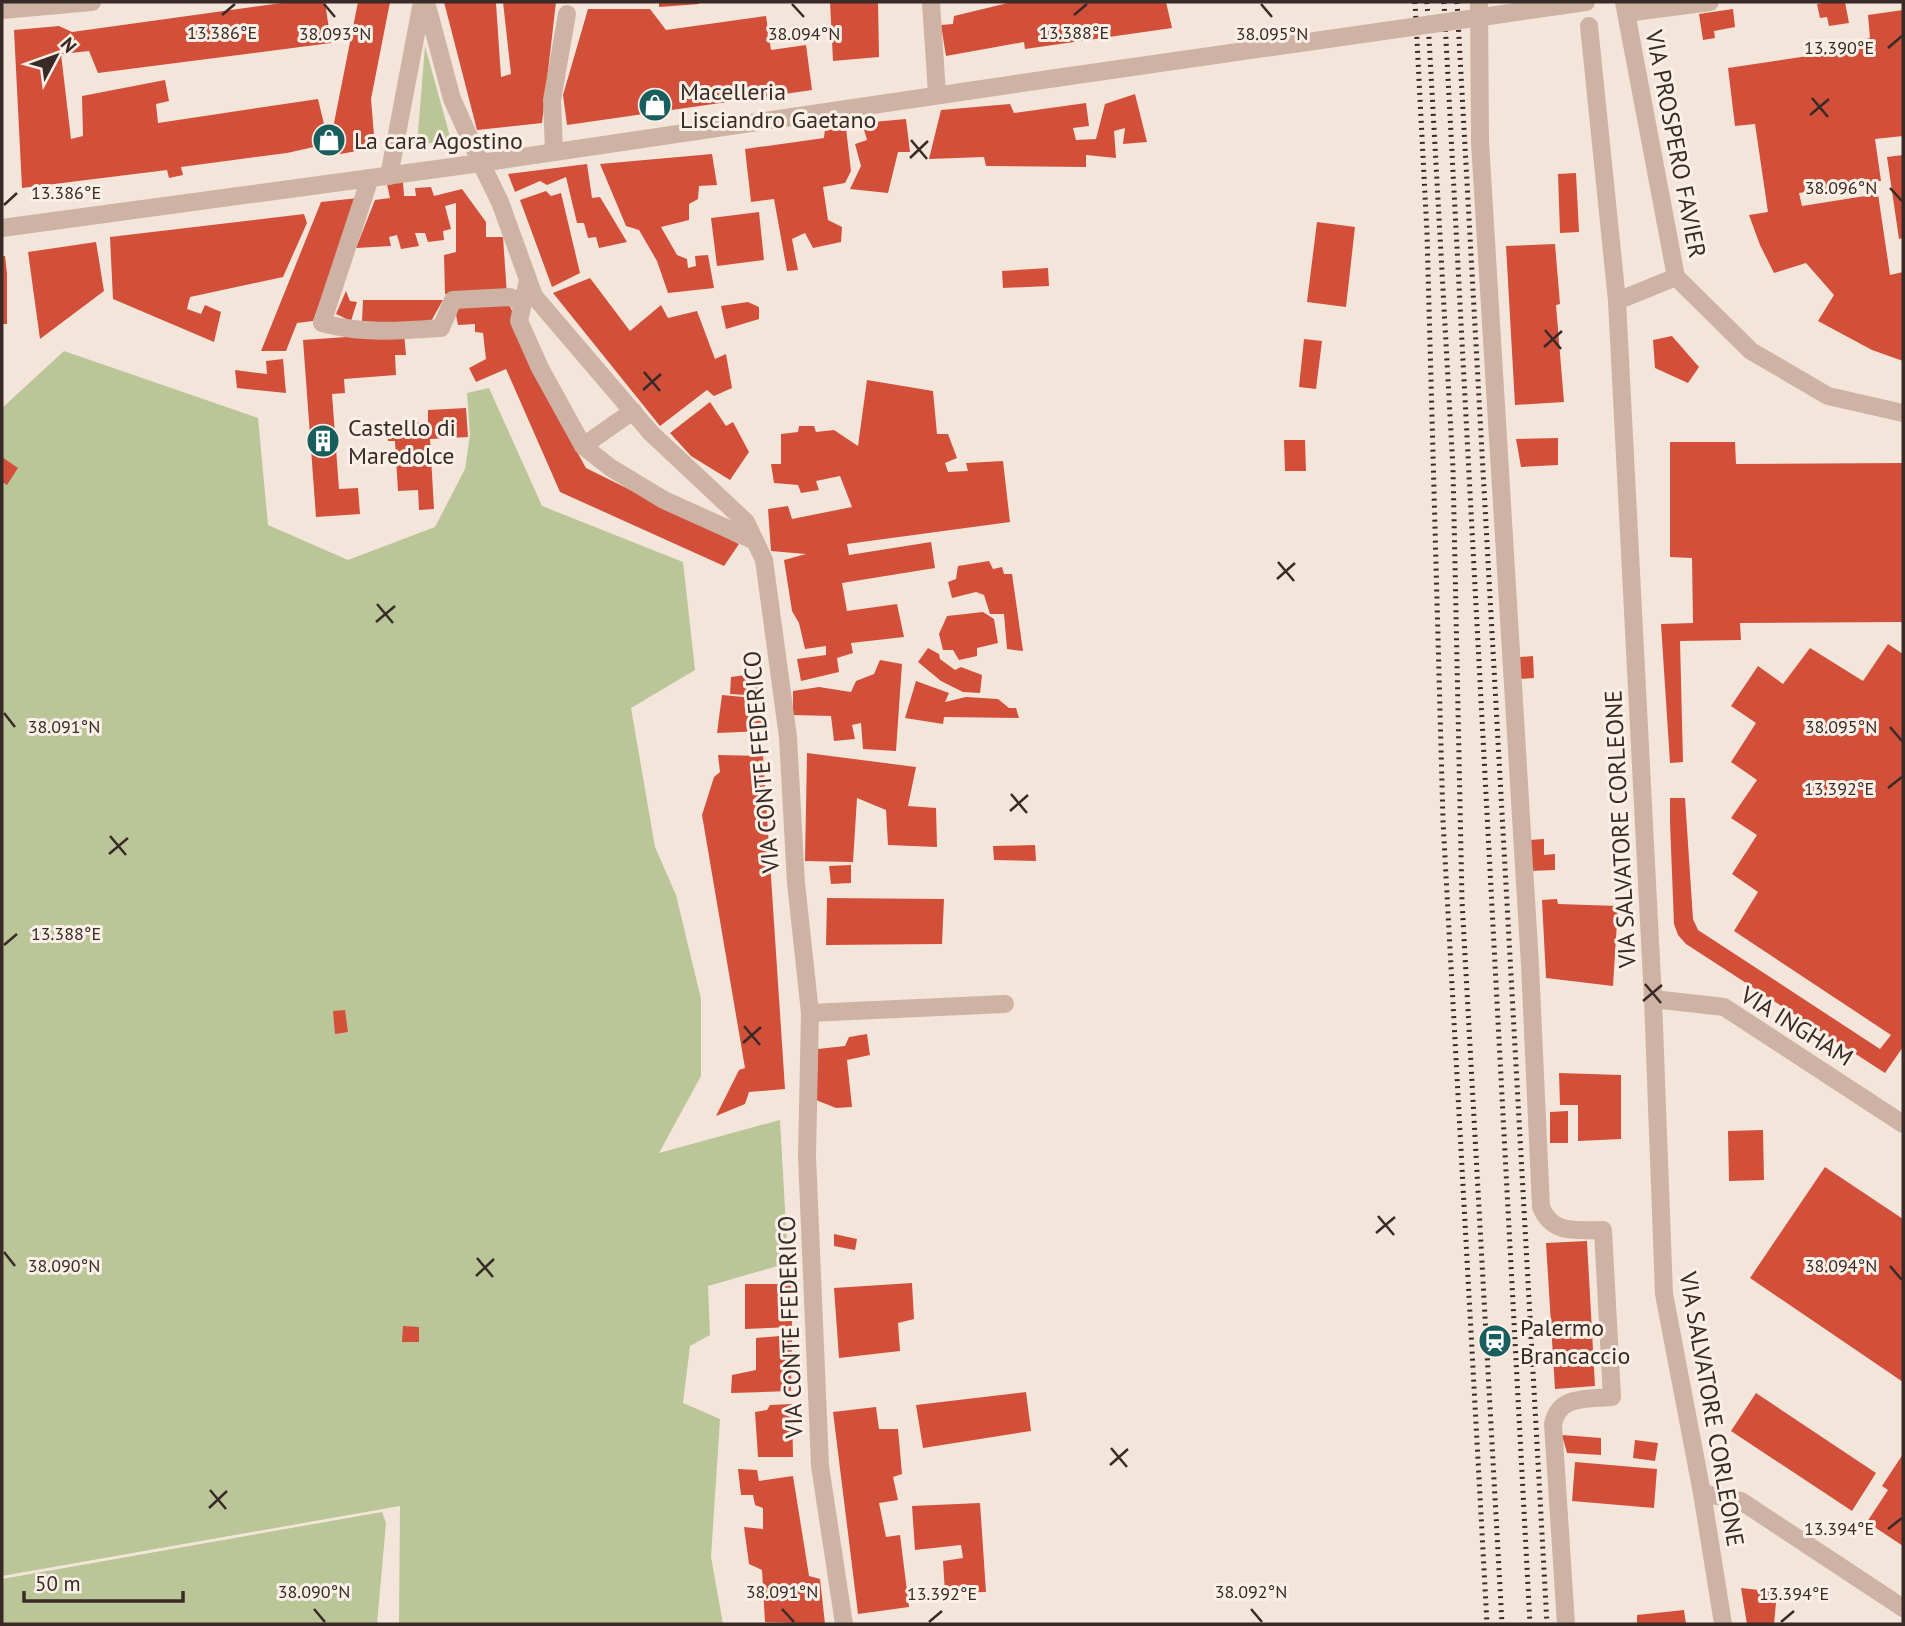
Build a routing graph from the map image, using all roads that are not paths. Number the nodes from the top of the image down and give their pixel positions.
1 (92, 2) edge
2 (424, 2) edge
3 (931, 2) edge
4 (1479, 2) edge
5 (1586, 2) edge
6 (1710, 2) edge
7 (1625, 8) edge
8 (2, 10) edge
9 (567, 14) dead end
10 (1589, 26) dead end
11 (937, 94) junction
12 (554, 152) junction
13 (481, 163) junction
14 (389, 176) junction
15 (370, 178) junction
16 (2, 228) edge
17 (1676, 277) junction
18 (528, 280) junction
19 (1617, 301) junction
20 (523, 303) junction
21 (633, 411) junction
22 (1903, 413) edge
23 (583, 446) junction
24 (755, 541) junction
25 (1653, 999) junction
26 (1005, 1004) dead end
27 (810, 1013) junction
28 (1903, 1124) edge
29 (1702, 1493) junction
30 (1903, 1608) edge
31 (844, 1624) edge
32 (1566, 1624) edge
33 (1723, 1624) edge

1 - 8 street
2 - 13 street, VIA CONTE FEDERICO
2 - 14 street
3 - 11 street
4 - 32 street
5 - 11 street, bridge
6 - 7 street
7 - 17 street, VIA PROSPERO FAVIER
9 - 12 street
10 - 19 street, VIA SALVATORE CORLEONE
11 - 12 street
12 - 13 street
13 - 14 street
13 - 18 street, VIA CONTE FEDERICO
14 - 15 street
15 - 16 street
15 - 20 street
17 - 19 street
17 - 22 street, VIA PROSPERO FAVIER
18 - 20 street
18 - 21 street, VIA CONTE FEDERICO
19 - 25 street, VIA SALVATORE CORLEONE
20 - 23 street
21 - 23 street
21 - 24 street, VIA CONTE FEDERICO
23 - 24 street
24 - 27 street, VIA CONTE FEDERICO
25 - 28 street, VIA INGHAM
25 - 29 street, VIA SALVATORE CORLEONE
26 - 27 street
27 - 31 street, VIA CONTE FEDERICO
29 - 30 street
29 - 33 street, VIA SALVATORE CORLEONE

